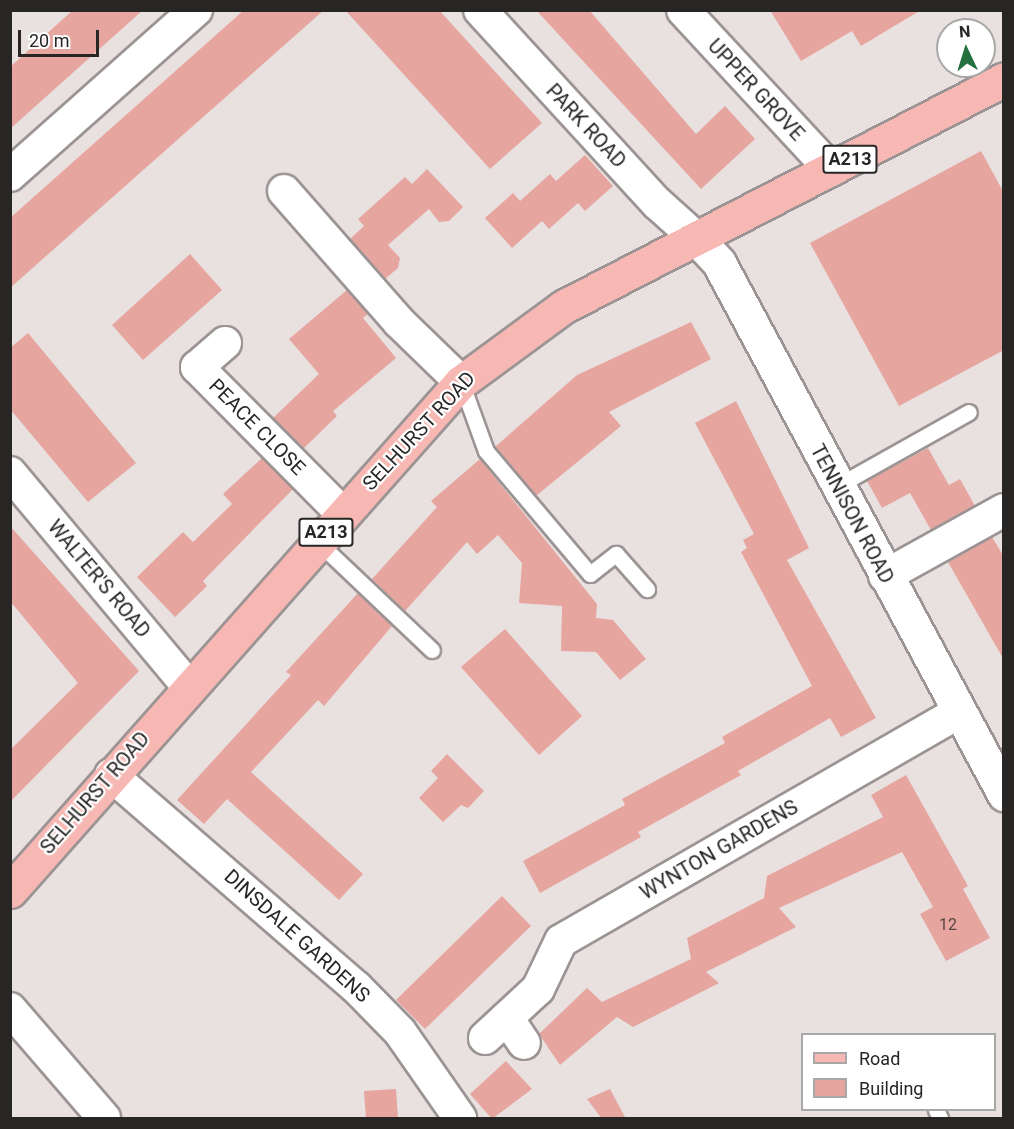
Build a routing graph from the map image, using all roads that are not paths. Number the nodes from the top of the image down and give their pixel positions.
1 (196, 10) edge
2 (480, 10) edge
3 (683, 10) edge
4 (1004, 79) edge
5 (831, 170) junction
6 (10, 175) edge
7 (284, 191) dead end
8 (696, 238) junction
9 (225, 343) dead end
10 (461, 382) junction
11 (969, 412) dead end
12 (10, 473) edge
13 (837, 486) junction
14 (1004, 510) edge
15 (343, 514) junction
16 (318, 542) junction
17 (885, 576) junction
18 (647, 589) dead end
19 (432, 650) dead end
20 (188, 686) junction
21 (960, 712) junction
22 (111, 775) junction
23 (1003, 792) edge
24 (10, 891) edge
25 (10, 1009) edge
26 (505, 1033) dead end
27 (104, 1119) edge
28 (460, 1119) edge

1 - 6 street
2 - 8 street, PARK ROAD
3 - 5 street, UPPER GROVE
4 - 5 main road, SELHURST ROAD / A213
5 - 8 main road, SELHURST ROAD / A213
7 - 10 street
8 - 10 main road, SELHURST ROAD / A213
8 - 13 street, TENNISON ROAD
9 - 15 street, PEACE CLOSE
10 - 15 main road, SELHURST ROAD / A213
10 - 18 lane
11 - 13 lane
12 - 20 street, WALTER'S ROAD
13 - 17 street, TENNISON ROAD
14 - 17 street
15 - 16 main road, SELHURST ROAD / A213
16 - 19 lane
16 - 20 main road, SELHURST ROAD / A213
17 - 21 street, TENNISON ROAD
20 - 22 main road, SELHURST ROAD / A213
21 - 23 street, TENNISON ROAD
21 - 26 street, WYNTON GARDENS
22 - 24 main road, SELHURST ROAD / A213
22 - 28 street, DINSDALE GARDENS
25 - 27 street

